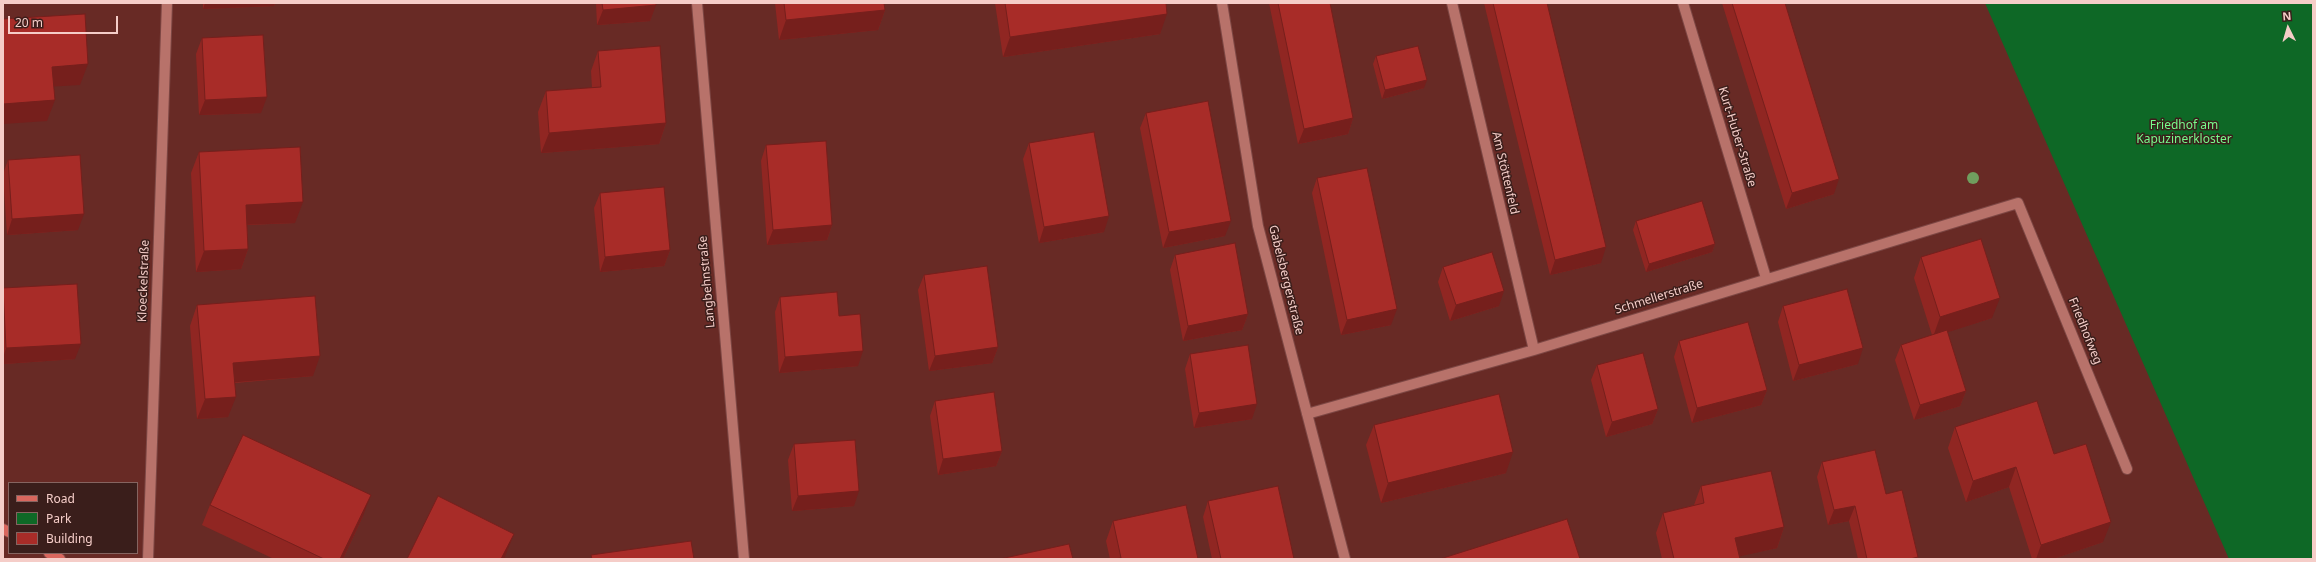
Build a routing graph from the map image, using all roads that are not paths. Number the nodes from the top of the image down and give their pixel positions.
1 (166, 3) edge
2 (697, 3) edge
3 (1222, 3) edge
4 (1452, 3) edge
5 (1683, 3) edge
6 (2018, 203) joint
7 (1766, 278) junction
8 (1534, 350) junction
9 (1307, 414) junction
10 (2127, 469) dead end
11 (51, 554) edge
12 (60, 559) edge
13 (148, 559) edge
14 (744, 559) edge
15 (1345, 559) edge

1 - 13 street, Kloeckelstraße
2 - 14 street, Langbehnstraße
3 - 9 street, Gabelsbergerstraße
4 - 8 street, Am Stöttenfeld
5 - 7 street, Kurt-Huber-Straße
6 - 7 street, Schmellerstraße
6 - 10 street, Friedhofweg
7 - 8 street, Schmellerstraße
8 - 9 street, Schmellerstraße
9 - 15 street, Gabelsbergerstraße
11 - 12 main road

